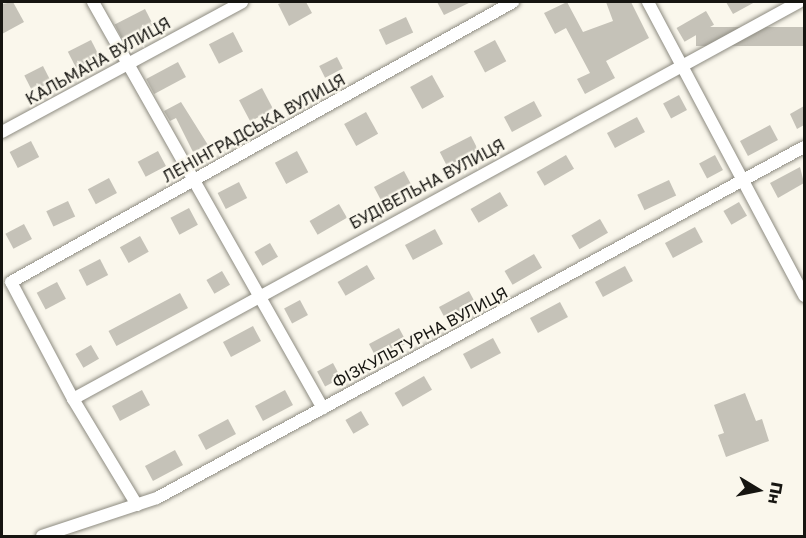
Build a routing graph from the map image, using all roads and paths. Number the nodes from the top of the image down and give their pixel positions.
1 (93, 2) edge
2 (242, 2) edge
3 (513, 2) edge
4 (648, 2) edge
5 (800, 2) edge
6 (126, 64) junction
7 (681, 65) junction
8 (2, 132) edge
9 (804, 147) edge
10 (743, 180) junction
11 (193, 182) junction
12 (803, 288) edge
13 (258, 295) junction
14 (73, 399) junction
15 (323, 408) junction
16 (137, 505) junction
17 (42, 537) edge

1 - 6 street
2 - 6 street, КАЛЬМАНА ВУЛИЦЯ
3 - 11 street, ЛЕНІНГРАДСЬКА ВУЛИЦЯ
4 - 7 street
5 - 7 street, БУДІВЕЛЬНА ВУЛИЦЯ
6 - 8 street, КАЛЬМАНА ВУЛИЦЯ
6 - 11 street
7 - 10 street
7 - 13 street, БУДІВЕЛЬНА ВУЛИЦЯ
9 - 10 street, ФIЗКУЛЬТУРНА ВУЛИЦЯ
10 - 12 street
10 - 15 street, ФIЗКУЛЬТУРНА ВУЛИЦЯ
11 - 13 street
11 - 14 street, ЛЕНІНГРАДСЬКА ВУЛИЦЯ
13 - 14 street, БУДІВЕЛЬНА ВУЛИЦЯ
13 - 15 street
14 - 16 street
15 - 16 street, ФIЗКУЛЬТУРНА ВУЛИЦЯ
16 - 17 street, ФIЗКУЛЬТУРНА ВУЛИЦЯ

